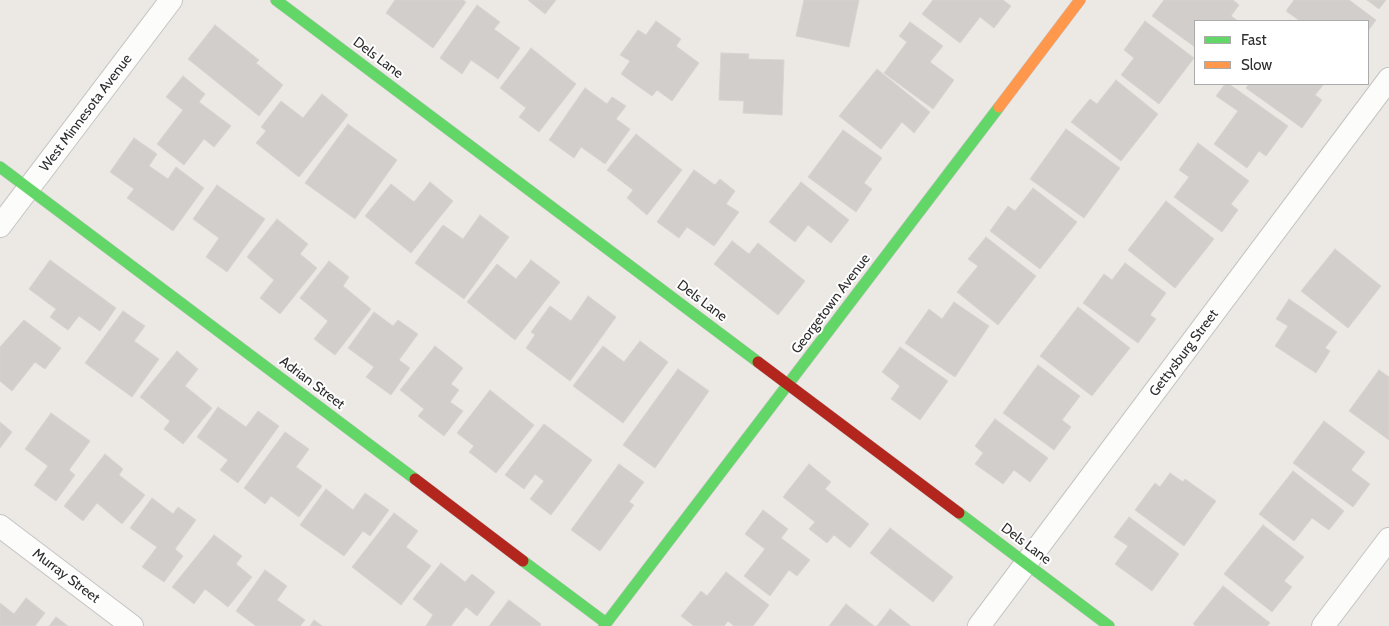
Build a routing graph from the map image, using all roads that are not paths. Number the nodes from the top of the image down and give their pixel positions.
1 (171, 0) edge
2 (276, 0) edge
3 (1080, 0) edge
4 (1389, 79) edge
5 (0, 167) edge
6 (28, 189) junction
7 (0, 226) edge
8 (789, 385) junction
9 (0, 526) edge
10 (1389, 538) edge
11 (1026, 564) junction
12 (605, 625) edge
13 (132, 626) edge
14 (979, 626) edge
15 (1109, 626) edge
16 (1323, 626) edge

1 - 6 street, West Minnesota Avenue
2 - 8 street, Dels Lane
3 - 8 street, Georgetown Avenue
4 - 11 street, Gettysburg Street
5 - 6 street, Adrian Street
6 - 7 street, West Minnesota Avenue
6 - 12 street, Adrian Street
8 - 11 street, Dels Lane
8 - 12 street, Georgetown Avenue
9 - 13 street, Murray Street
10 - 16 street
11 - 14 street, Gettysburg Street
11 - 15 street, Dels Lane

